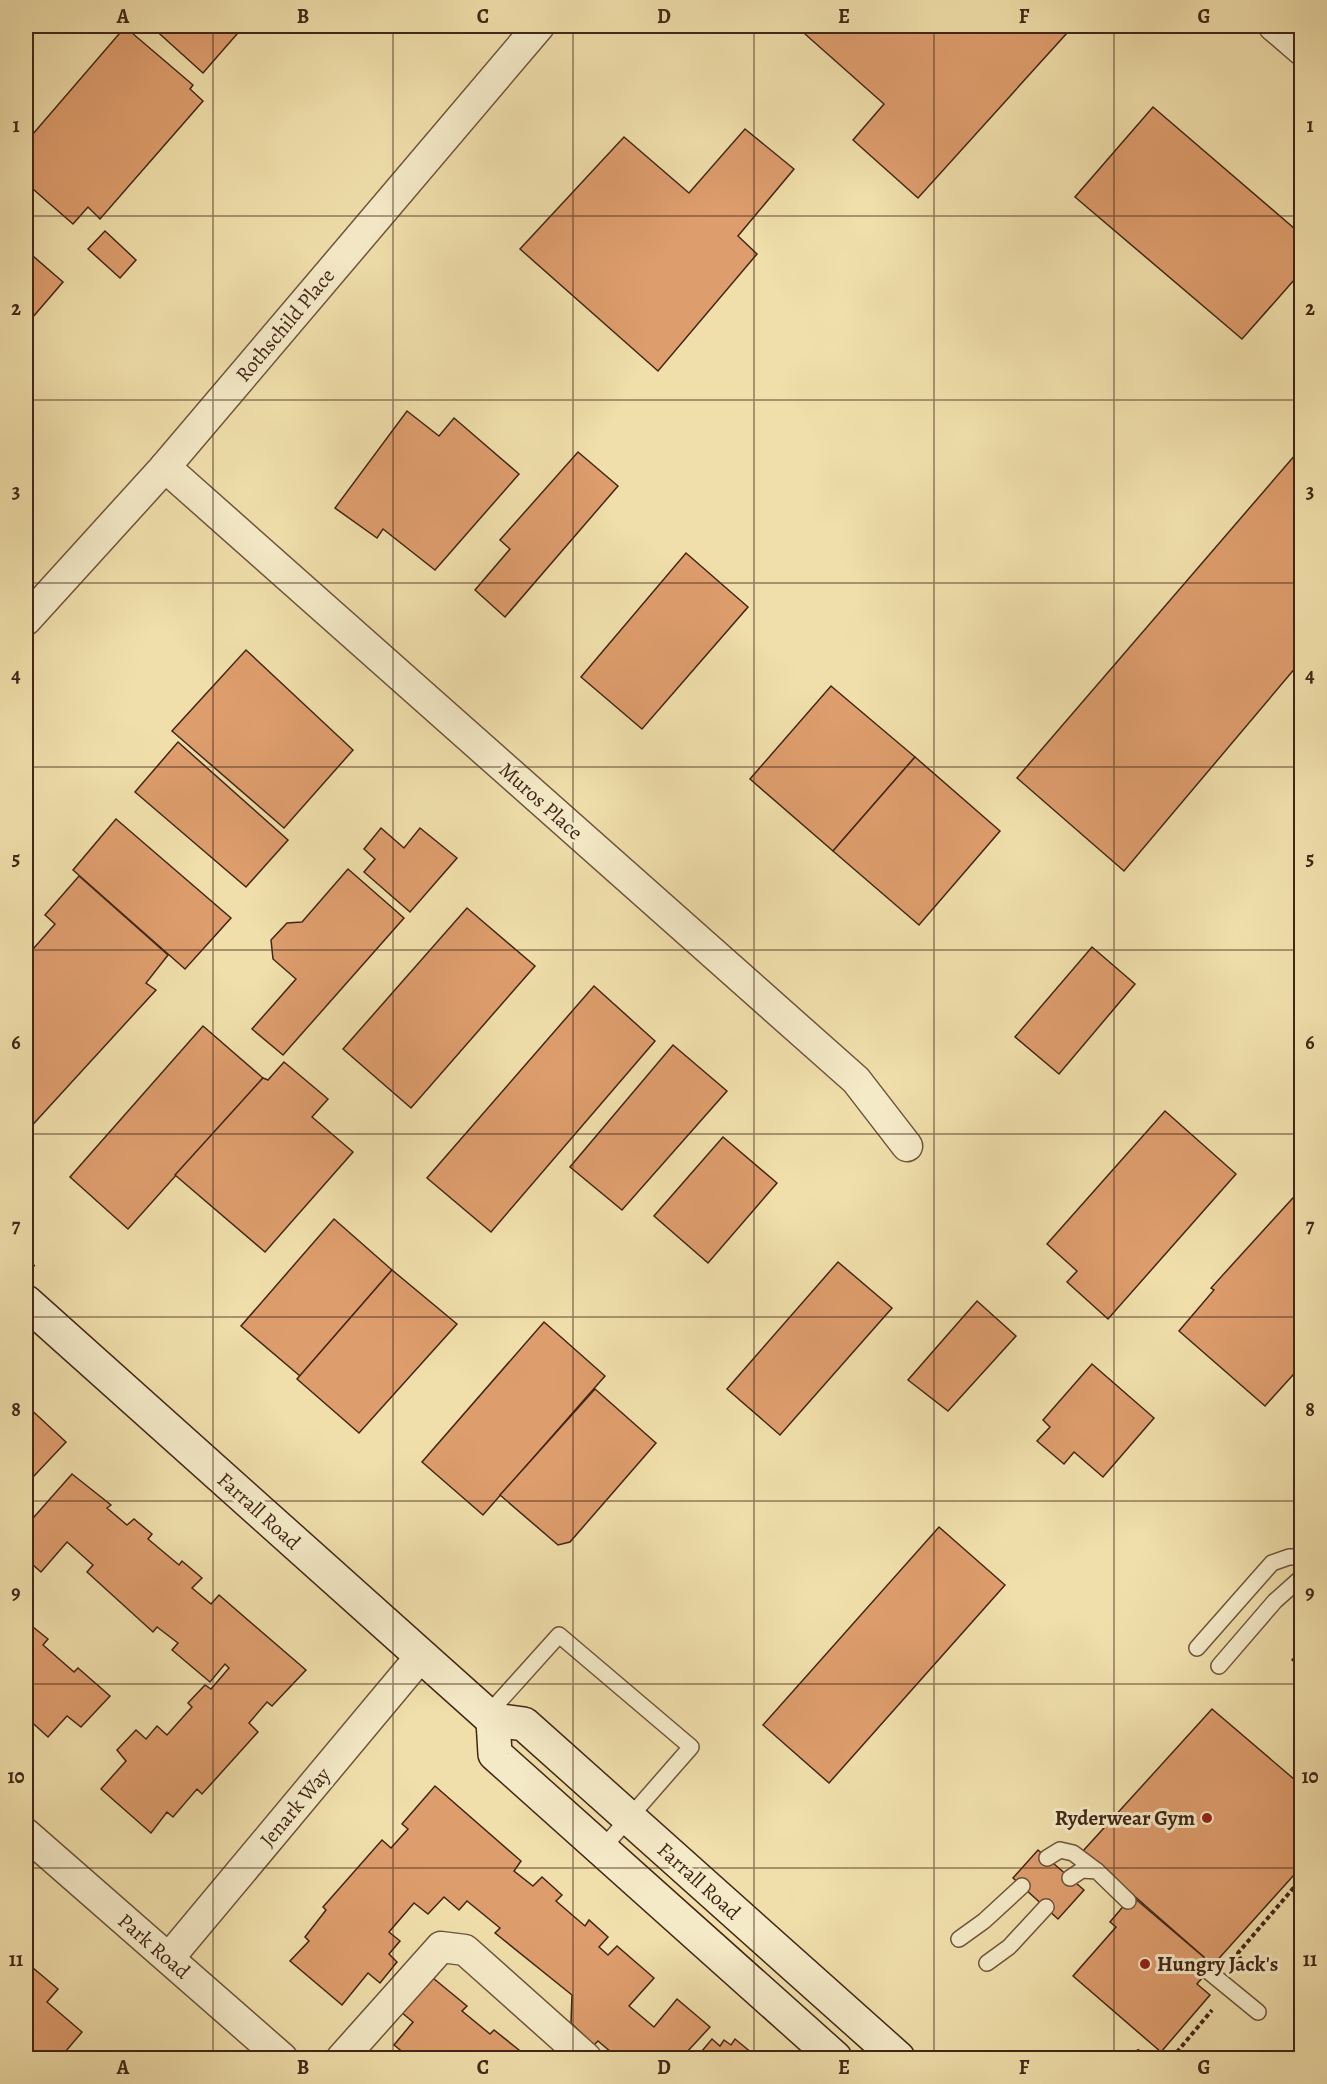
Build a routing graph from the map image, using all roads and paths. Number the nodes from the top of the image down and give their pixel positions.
1 (539, 26) edge
2 (1274, 26) edge
3 (1302, 50) edge
4 (165, 467) junction
5 (26, 620) edge
6 (907, 1146) dead end
7 (26, 1302) edge
8 (1302, 1557) edge
9 (1302, 1577) edge
10 (1197, 1648) dead end
11 (421, 1656) junction
12 (1219, 1666) dead end
13 (490, 1717) junction
14 (628, 1819) junction
15 (26, 1834) edge
16 (601, 1850) junction
17 (1047, 1858) dead end
18 (1096, 1871) junction
19 (1070, 1878) dead end
20 (1022, 1886) dead end
21 (1128, 1901) dead end
22 (1046, 1908) dead end
23 (958, 1939) dead end
24 (168, 1958) junction
25 (987, 1963) dead end
26 (1208, 1971) dead end
27 (1258, 2012) dead end
28 (282, 2058) edge
29 (342, 2058) edge
30 (586, 2058) edge
31 (835, 2058) edge
32 (898, 2058) edge
33 (1125, 2058) edge
34 (1150, 2058) edge

1 - 4 street, Rothschild Place
2 - 3 street
4 - 5 street, Rothschild Place
4 - 6 street, Muros Place
7 - 11 main road, Farrall Road
8 - 10 lane
9 - 12 lane
11 - 13 main road, Farrall Road
11 - 24 street, Jenark Way
13 - 14 main road, Farrall Road
13 - 14 lane
13 - 16 main road, Farrall Road
14 - 16 lane
14 - 32 main road, Farrall Road
15 - 24 street, Park Road
16 - 31 main road, Farrall Road
17 - 18 lane
18 - 19 lane
18 - 21 lane
20 - 23 lane
22 - 25 lane
24 - 28 street, Park Road
26 - 27 lane
29 - 30 street
33 - 34 path

